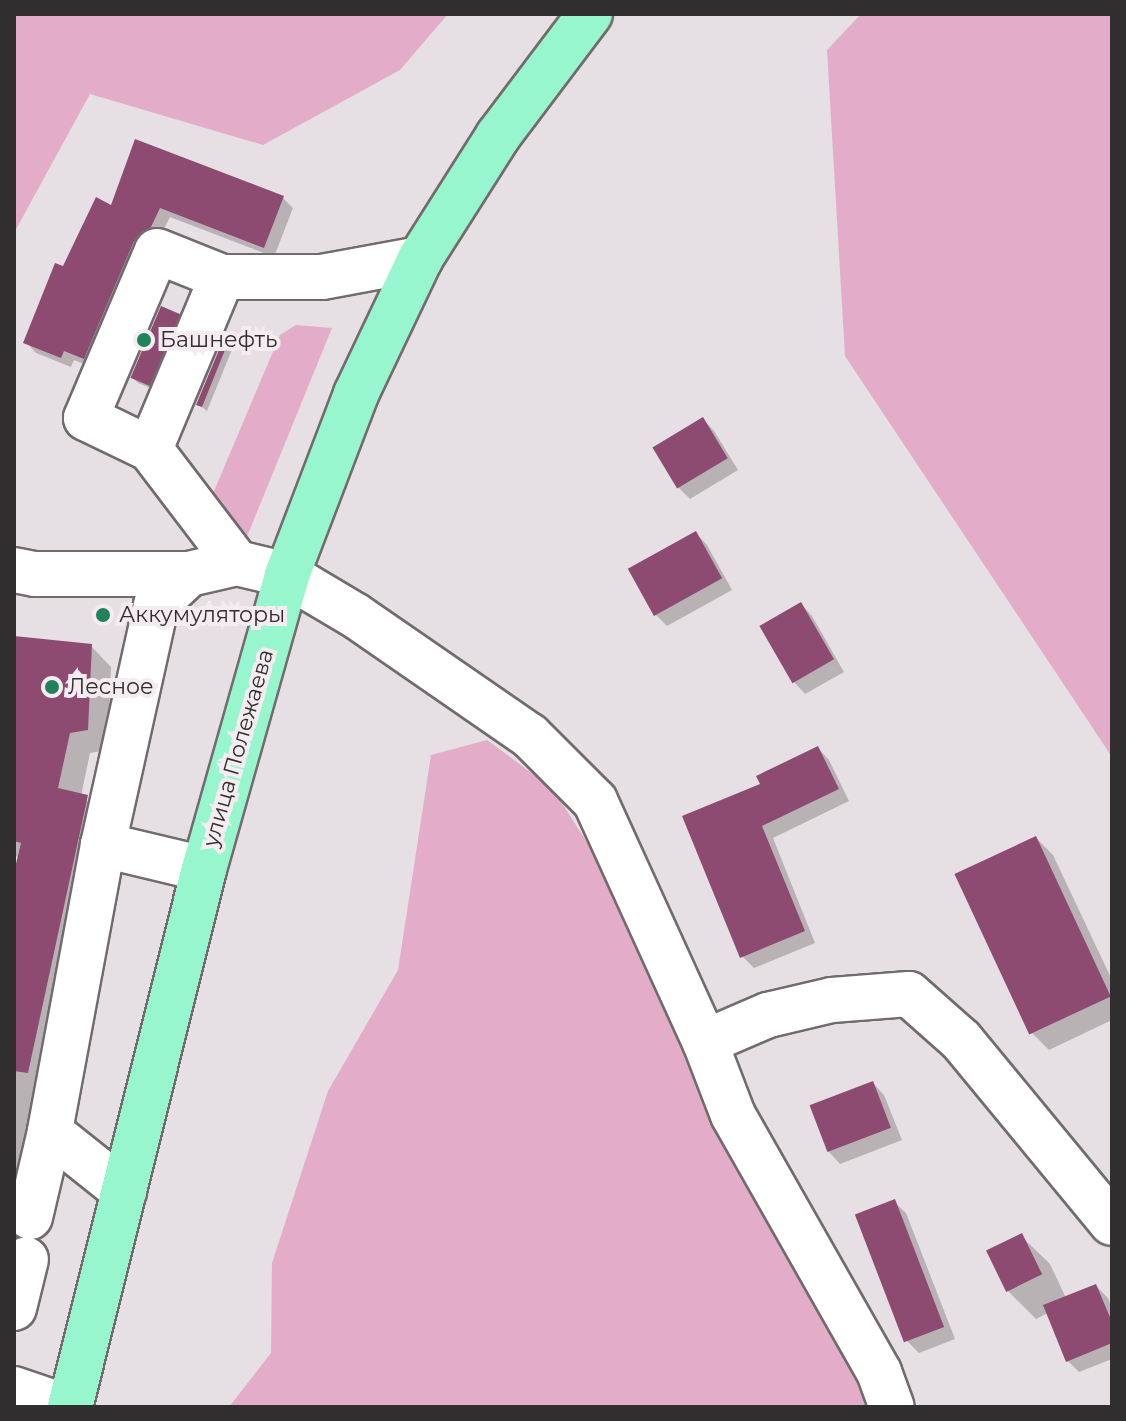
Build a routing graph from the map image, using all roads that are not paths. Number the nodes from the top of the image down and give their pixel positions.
1 (590, 14) edge
2 (420, 259) junction
3 (222, 277) junction
4 (150, 449) junction
5 (237, 563) junction
6 (14, 570) edge
7 (189, 574) junction
8 (287, 575) junction
9 (103, 845) junction
10 (204, 869) junction
11 (705, 1042) junction
12 (50, 1132) junction
13 (124, 1191) junction
14 (1112, 1223) edge
15 (14, 1308) edge
16 (14, 1389) edge
17 (69, 1407) edge
18 (892, 1407) edge

1 - 2 main road, улица Полежаева
2 - 3 lane
2 - 8 main road, улица Полежаева
3 - 4 lane
3 - 4 lane
4 - 5 lane
5 - 7 lane
5 - 8 lane
6 - 7 lane
7 - 9 lane
8 - 10 main road, улица Полежаева
8 - 11 lane
9 - 10 lane
9 - 12 lane
10 - 13 main road, улица Полежаева
11 - 14 lane
11 - 18 lane
12 - 13 lane
12 - 15 lane
13 - 17 main road, улица Полежаева
16 - 17 lane

